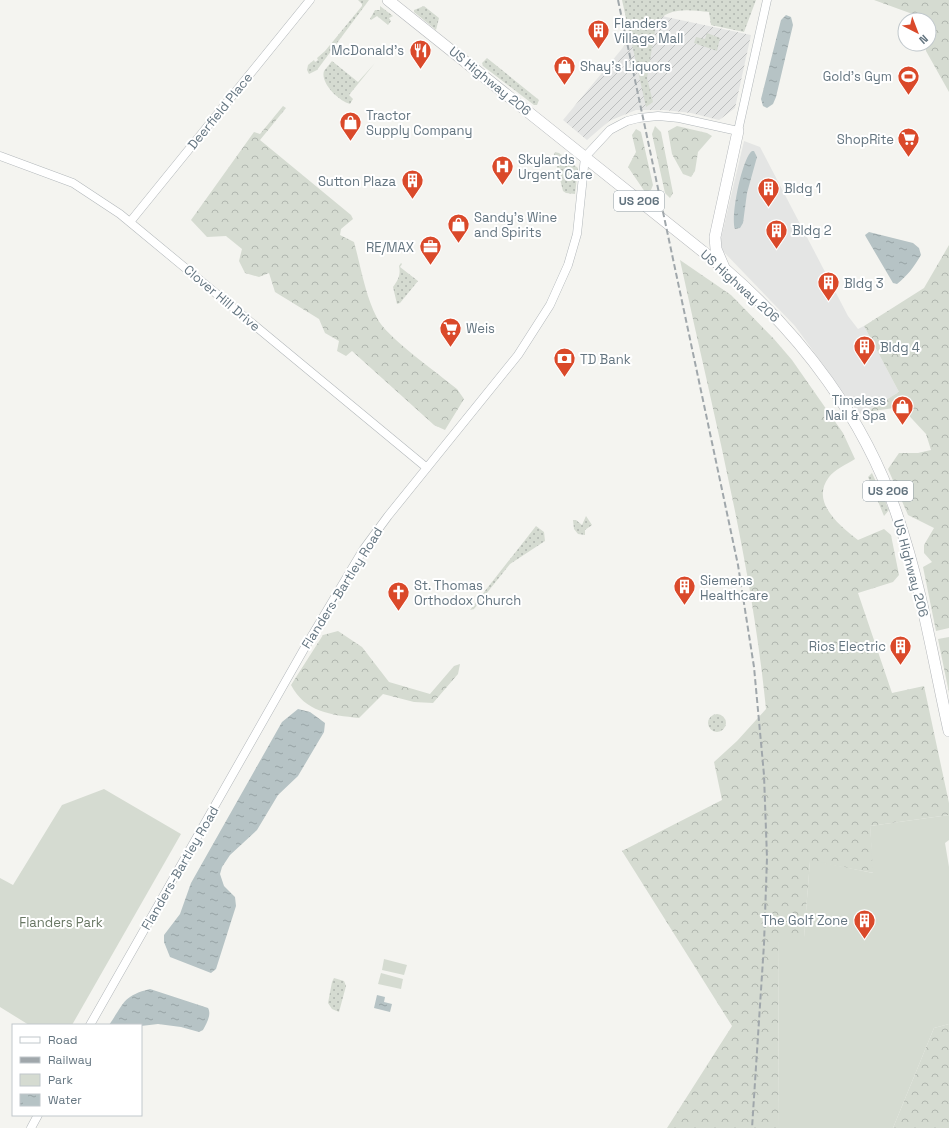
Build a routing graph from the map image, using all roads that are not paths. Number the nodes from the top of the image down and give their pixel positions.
1 (310, 0) edge
2 (388, 0) edge
3 (767, 0) edge
4 (738, 131) junction
5 (0, 156) edge
6 (585, 157) junction
7 (130, 222) junction
8 (726, 270) junction
9 (427, 468) junction
10 (949, 730) edge
11 (91, 1024) edge
12 (37, 1116) edge
13 (31, 1128) edge

1 - 7 street, Deerfield Place
2 - 6 highway, US Highway 206 / US 206
3 - 4 street
4 - 6 street
4 - 8 highway
5 - 7 street, Clover Hill Drive
6 - 8 highway, US Highway 206 / US 206
6 - 9 street, Flanders-Bartley Road
7 - 9 street, Clover Hill Drive
8 - 10 highway, US Highway 206 / US 206
9 - 11 street, Flanders-Bartley Road
12 - 13 street

